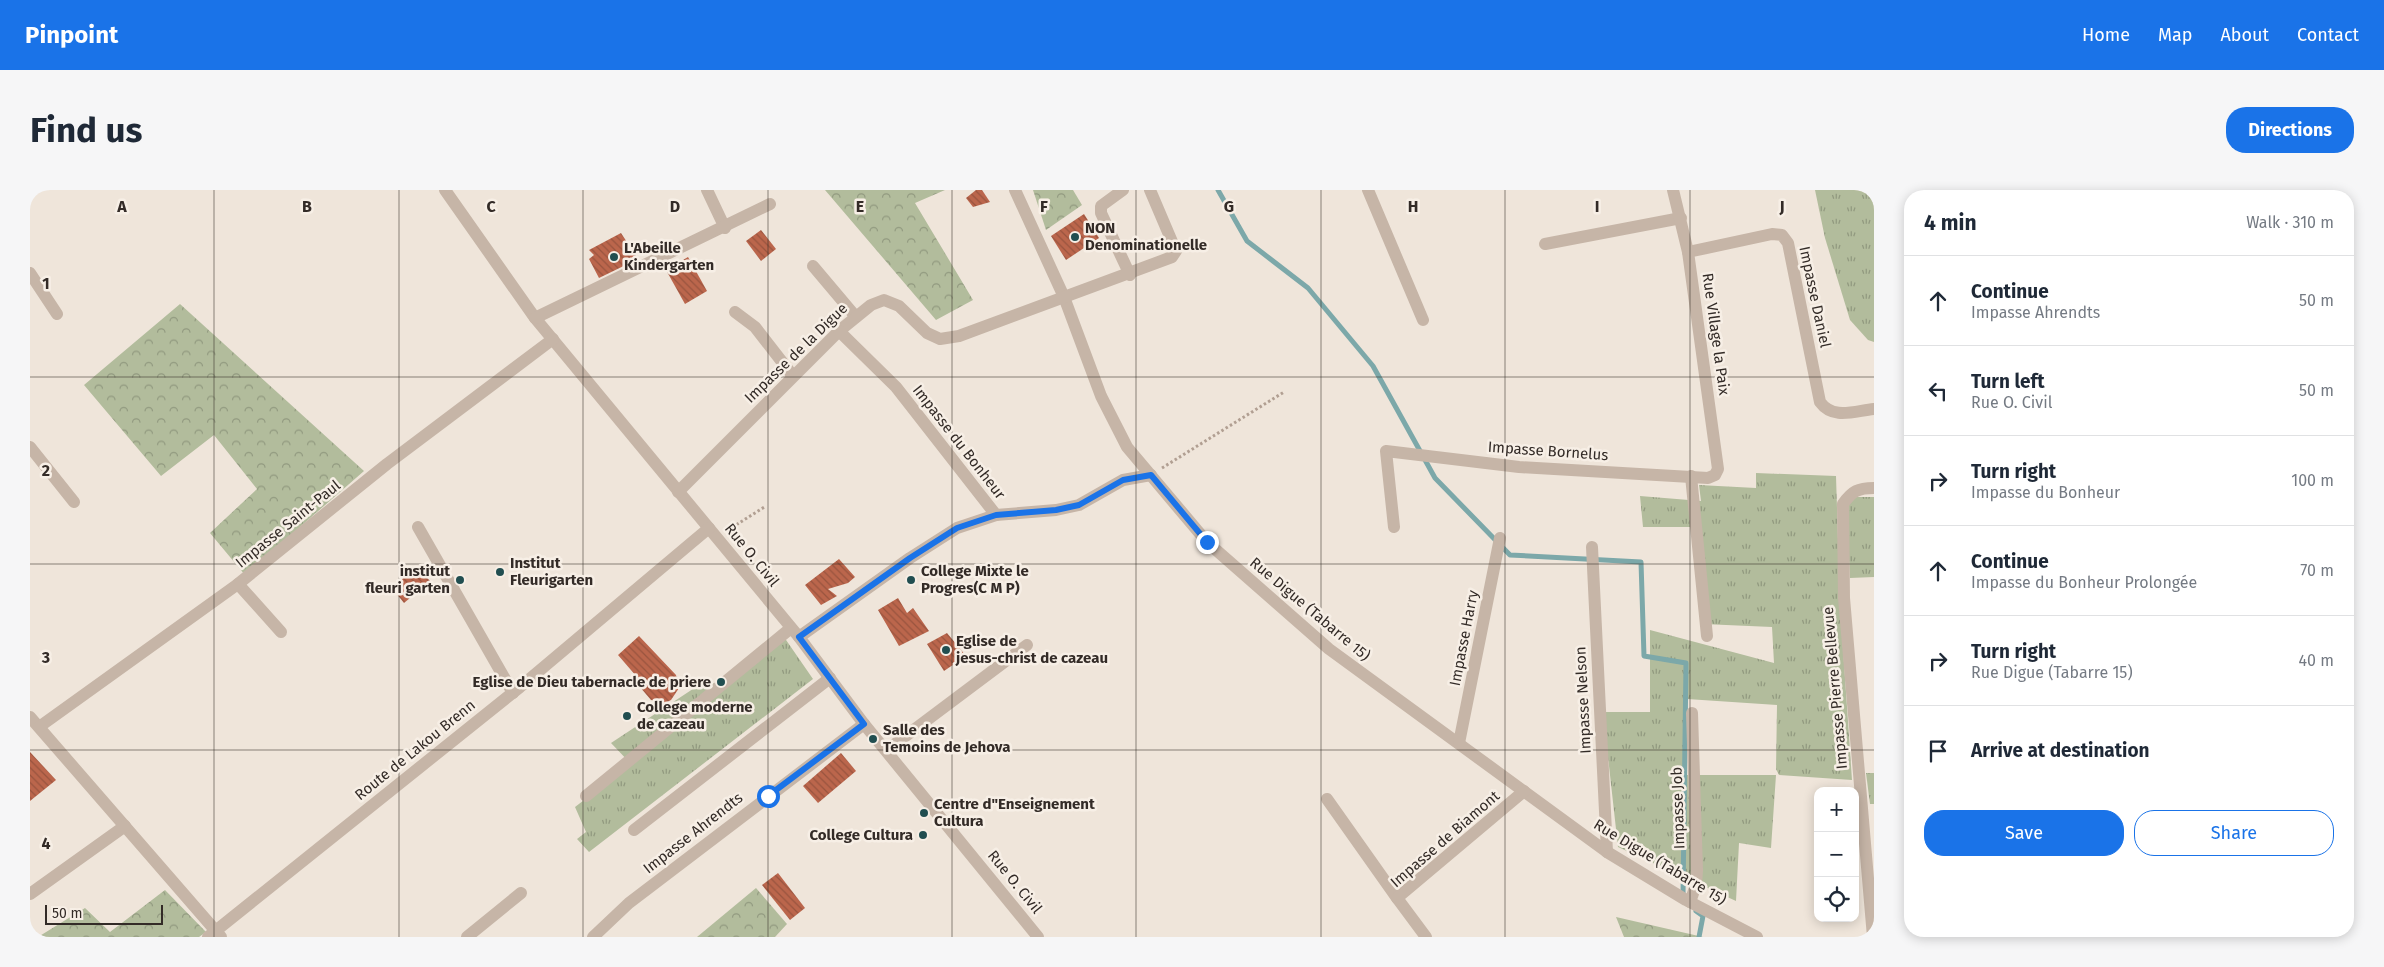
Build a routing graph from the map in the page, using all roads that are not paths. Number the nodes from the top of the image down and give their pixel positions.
1 (445, 190) edge
2 (707, 190) edge
3 (1015, 190) edge
4 (1123, 190) edge
5 (1150, 190) edge
6 (1368, 190) edge
7 (1673, 190) edge
8 (770, 204) dead end
9 (1681, 218) junction
10 (725, 228) junction
11 (1545, 244) dead end
12 (1688, 252) junction
13 (813, 266) dead end
14 (30, 273) edge
15 (1130, 275) junction
16 (1064, 297) junction
17 (735, 312) dead end
18 (57, 314) dead end
19 (856, 317) junction
20 (534, 318) junction
21 (1423, 320) dead end
22 (839, 331) junction
23 (553, 339) junction
24 (793, 376) junction
25 (1874, 409) edge
26 (30, 447) edge
27 (1151, 475) junction
28 (1692, 476) junction
29 (1708, 478) joint
30 (1874, 488) edge
31 (678, 492) junction
32 (74, 502) dead end
33 (996, 515) junction
34 (418, 527) dead end
35 (1394, 527) dead end
36 (713, 532) junction
37 (1500, 538) dead end
38 (1592, 547) dead end
39 (238, 584) junction
40 (280, 632) dead end
41 (795, 633) junction
42 (1707, 636) dead end
43 (1027, 645) dead end
44 (830, 678) junction
45 (513, 693) junction
46 (1692, 713) dead end
47 (30, 717) edge
48 (864, 724) junction
49 (39, 727) junction
50 (1459, 743) junction
51 (887, 750) junction
52 (1524, 791) junction
53 (586, 796) dead end
54 (1327, 799) dead end
55 (124, 826) junction
56 (634, 830) dead end
57 (1607, 852) junction
58 (521, 893) dead end
59 (30, 894) edge
60 (1397, 898) junction
61 (1684, 898) junction
62 (215, 935) edge
63 (467, 937) edge
64 (593, 937) edge
65 (1038, 937) edge
66 (1426, 937) edge
67 (1757, 937) edge
68 (1874, 937) edge

1 - 20 street, Rue O. Civil
2 - 10 street
3 - 16 street, Rue Digue (Tabarre 15)
4 - 15 street
5 - 15 street
6 - 21 street
7 - 9 street, Rue Village la Paix
8 - 10 street
9 - 11 street
9 - 12 street, Rue Village la Paix
10 - 20 street
12 - 25 street, Impasse Daniel
12 - 29 street, Rue Village la Paix
13 - 19 street
14 - 18 street
15 - 16 street
16 - 19 street, Impasse de la Digue
16 - 27 street, Rue Digue (Tabarre 15)
17 - 24 street
19 - 22 street, Impasse de la Digue
20 - 23 street, Rue O. Civil
22 - 24 street, Impasse de la Digue
22 - 33 street, Impasse du Bonheur
23 - 31 street, Rue O. Civil
23 - 39 street, Impasse Saint-Paul
24 - 31 street, Impasse de la Digue
26 - 32 street
27 - 33 street
27 - 50 street, Rue Digue (Tabarre 15)
28 - 29 street, Impasse Bornelus
28 - 35 street, Impasse Bornelus
28 - 42 street
30 - 68 street, Impasse Pierre Bellevue
31 - 36 street, Rue O. Civil
33 - 41 street, Impasse du Bonheur
34 - 45 street
36 - 41 street, Rue O. Civil
36 - 45 street, Route de Lakou Brenn
37 - 50 street, Impasse Harry
38 - 57 street, Impasse Nelson
39 - 40 street
39 - 49 street, Impasse Saint-Paul
41 - 44 street, Rue O. Civil
41 - 53 street, Impasse du Bonheur
43 - 51 street
44 - 48 street, Rue O. Civil
44 - 56 street
45 - 62 street, Route de Lakou Brenn
46 - 61 street, Impasse Job
47 - 49 street
48 - 51 street, Rue O. Civil
48 - 64 street, Impasse Ahrendts
49 - 55 street
50 - 52 street, Rue Digue (Tabarre 15)
51 - 65 street, Rue O. Civil
52 - 57 street, Rue Digue (Tabarre 15)
52 - 60 street, Impasse de Biamont
54 - 60 street
55 - 59 street
55 - 62 street
57 - 61 street, Rue Digue (Tabarre 15)
58 - 63 street
60 - 66 street, Impasse de Biamont
61 - 67 street, Rue Digue (Tabarre 15)

